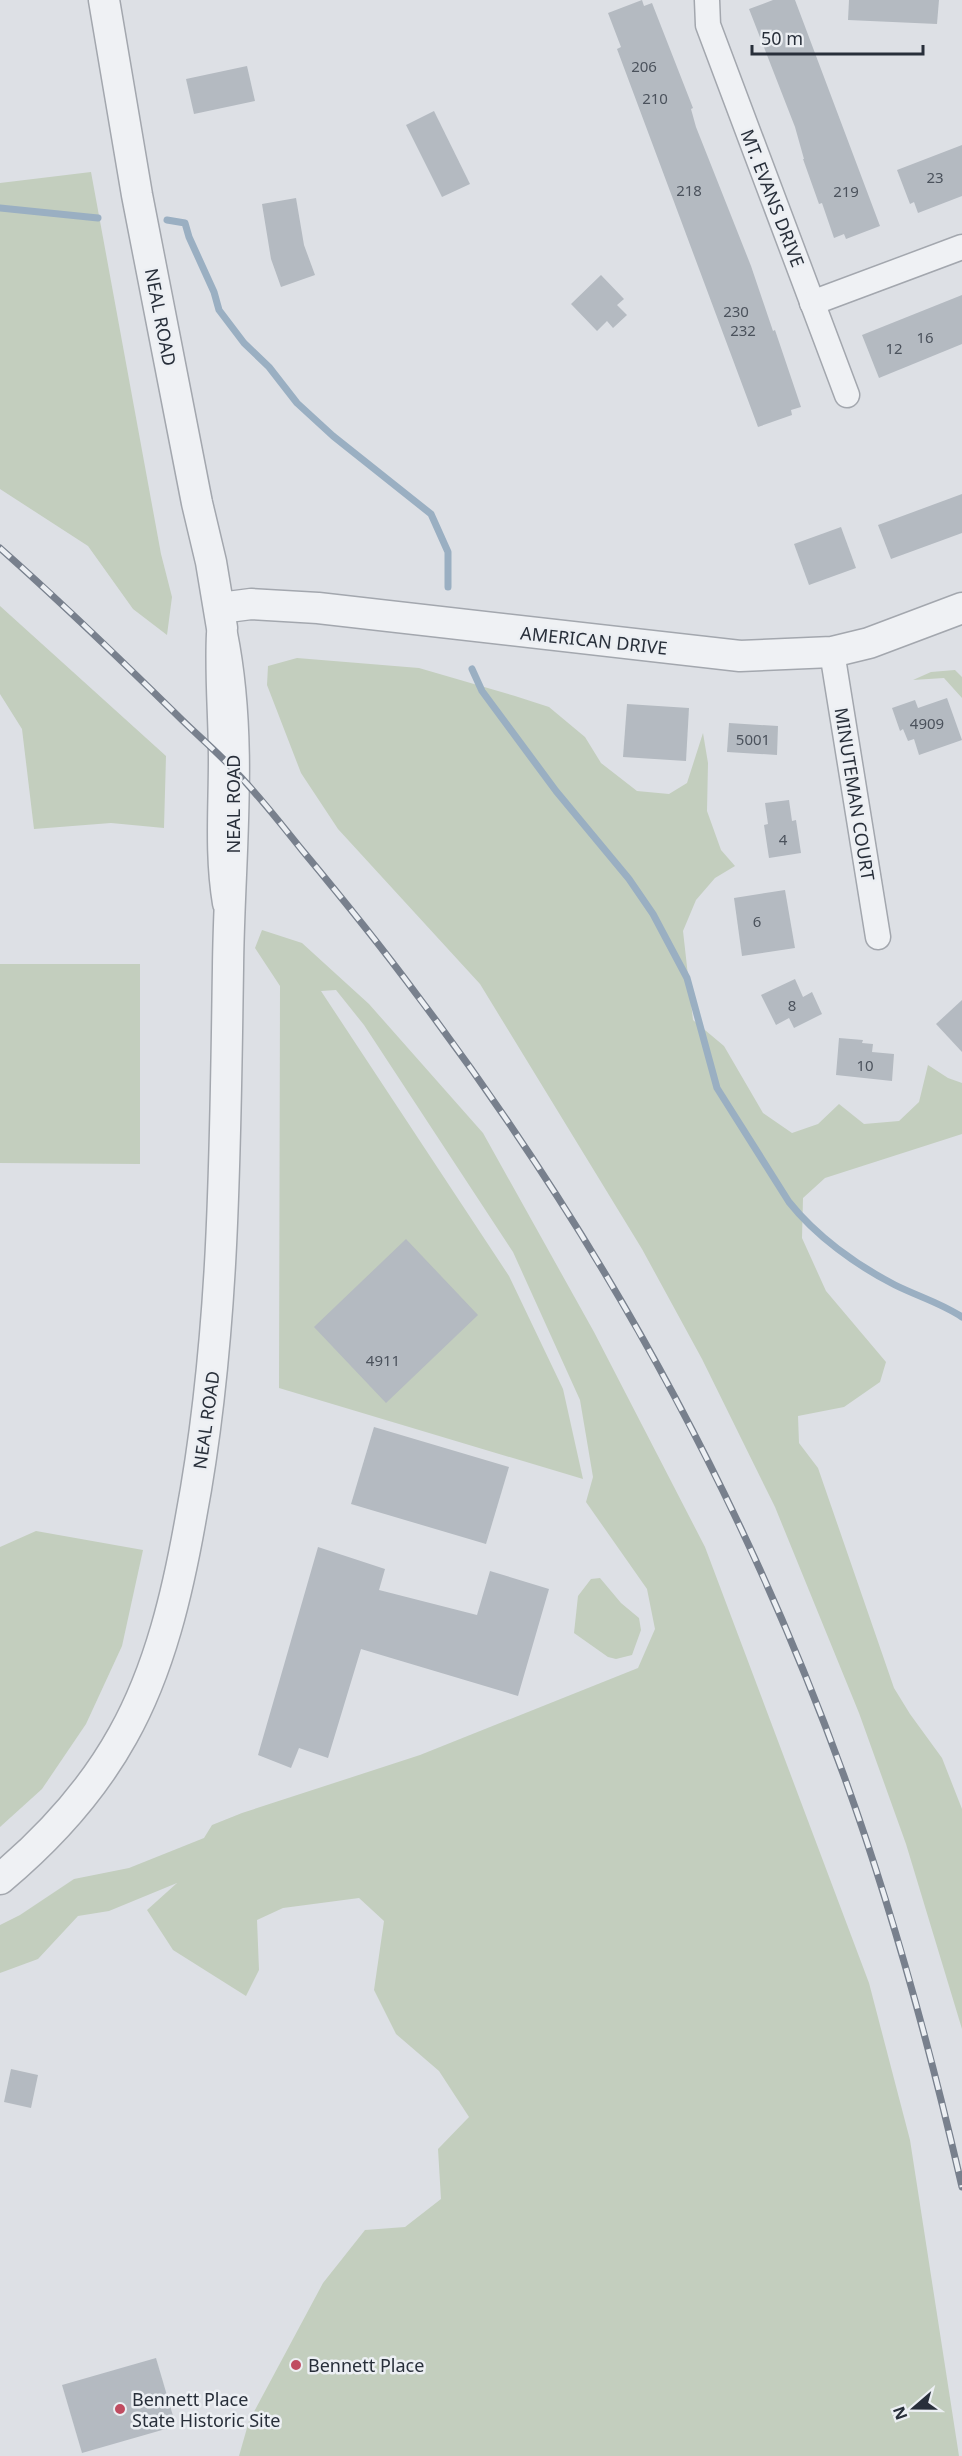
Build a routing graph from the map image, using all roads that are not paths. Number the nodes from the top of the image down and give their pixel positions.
1 (104, 0) edge
2 (707, 0) edge
3 (962, 247) edge
4 (812, 303) junction
5 (847, 395) dead end
6 (962, 608) edge
7 (221, 621) junction
8 (832, 652) junction
9 (878, 937) dead end
10 (0, 1879) edge

1 - 7 street, NEAL ROAD
2 - 4 street, MT. EVANS DRIVE
3 - 4 street
4 - 5 street, MT. EVANS DRIVE
6 - 8 street, AMERICAN DRIVE
7 - 8 street, AMERICAN DRIVE
7 - 10 street, NEAL ROAD
8 - 9 street, MINUTEMAN COURT

